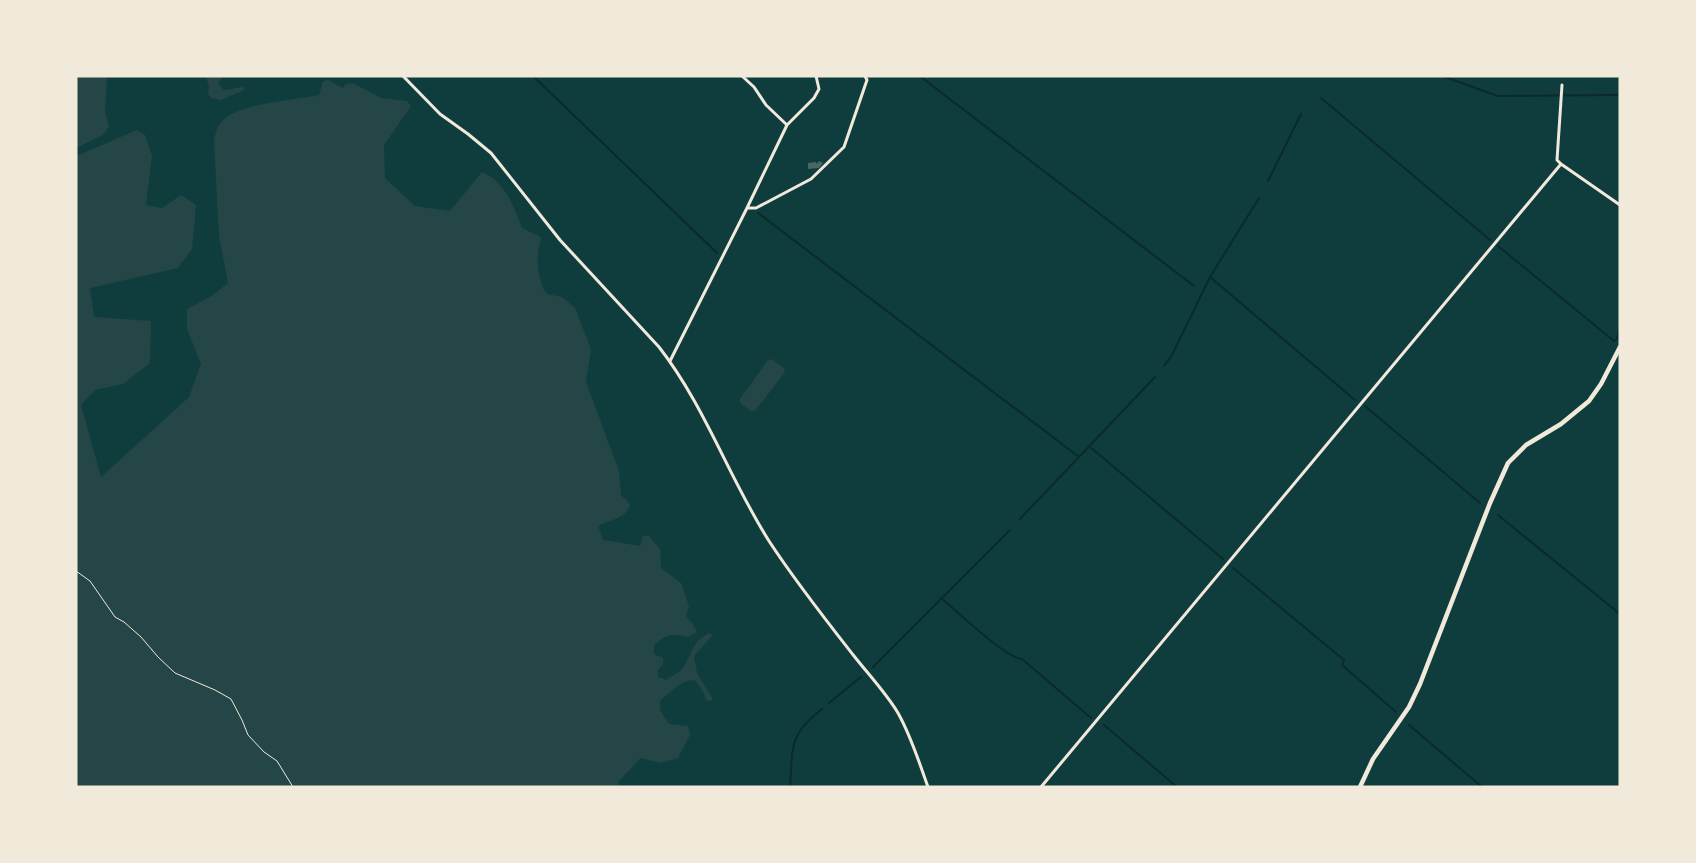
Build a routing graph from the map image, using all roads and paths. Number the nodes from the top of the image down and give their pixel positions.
1 (403, 76) edge
2 (742, 76) edge
3 (816, 76) edge
4 (865, 76) edge
5 (1562, 85) dead end
6 (787, 125) junction
7 (1561, 164) junction
8 (1620, 205) edge
9 (747, 208) junction
10 (1620, 347) edge
11 (670, 361) junction
12 (76, 571) edge
13 (293, 787) edge
14 (928, 787) edge
15 (1041, 787) edge
16 (1360, 787) edge

1 - 11 street
2 - 6 street
3 - 6 street
4 - 9 street
5 - 7 street
6 - 9 street
7 - 8 street
7 - 15 street
9 - 11 street
10 - 16 main road
11 - 14 street
12 - 13 path

